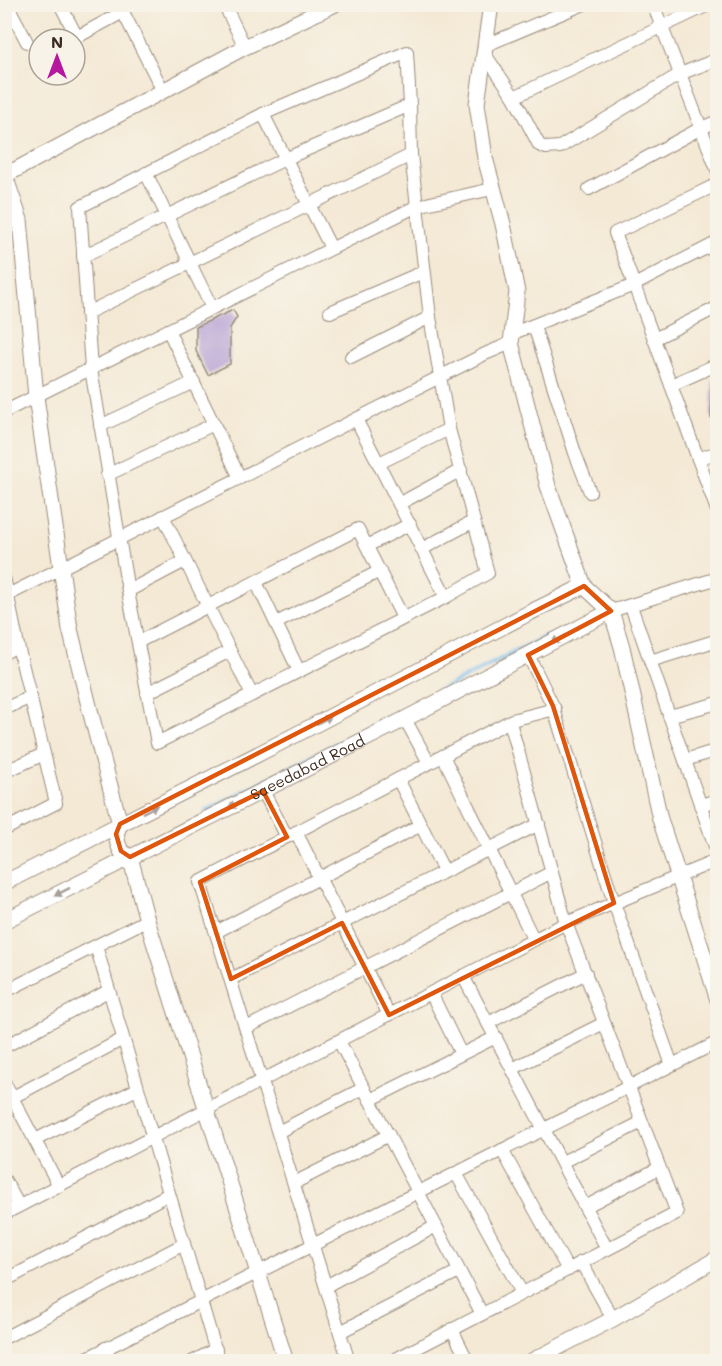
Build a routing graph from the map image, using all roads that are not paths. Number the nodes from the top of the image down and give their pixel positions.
1 (7, 4) edge
2 (60, 4) edge
3 (224, 4) edge
4 (335, 4) edge
5 (491, 4) edge
6 (584, 4) edge
7 (653, 4) edge
8 (710, 4) edge
9 (121, 8) edge
10 (662, 27) junction
11 (27, 42) dead end
12 (245, 47) junction
13 (484, 49) junction
14 (717, 59) edge
15 (680, 74) junction
16 (163, 91) junction
17 (514, 97) junction
18 (410, 105) junction
19 (263, 114) junction
20 (717, 121) edge
21 (700, 128) junction
22 (411, 155) junction
23 (285, 159) junction
24 (717, 172) edge
25 (146, 173) junction
26 (5, 175) edge
27 (717, 184) edge
28 (492, 189) junction
29 (588, 189) dead end
30 (308, 204) junction
31 (417, 206) junction
32 (167, 216) junction
33 (717, 242) edge
34 (331, 248) junction
35 (83, 256) junction
36 (190, 262) junction
37 (423, 272) junction
38 (634, 285) junction
39 (717, 307) edge
40 (212, 308) junction
41 (330, 312) dead end
42 (87, 313) junction
43 (430, 317) junction
44 (534, 326) junction
45 (168, 330) junction
46 (511, 338) junction
47 (654, 339) junction
48 (351, 357) dead end
49 (717, 364) edge
50 (91, 369) junction
51 (439, 377) junction
52 (194, 382) junction
53 (670, 385) junction
54 (36, 396) junction
55 (4, 412) edge
56 (356, 419) junction
57 (214, 424) junction
58 (100, 426) junction
59 (449, 429) junction
60 (717, 452) edge
61 (698, 459) junction
62 (379, 463) junction
63 (461, 470) junction
64 (107, 475) junction
65 (240, 478) junction
66 (590, 492) dead end
67 (399, 504) junction
68 (717, 513) edge
69 (163, 516) junction
70 (474, 521) junction
71 (410, 524) junction
72 (119, 539) junction
73 (367, 546) junction
74 (422, 549) junction
75 (185, 561) junction
76 (61, 568) junction
77 (380, 571) junction
78 (4, 577) edge
79 (717, 578) edge
80 (256, 582) junction
81 (584, 586) junction
82 (128, 591) junction
83 (6, 596) edge
84 (446, 597) junction
85 (631, 606) junction
86 (209, 607) junction
87 (611, 611) junction
88 (404, 618) junction
89 (276, 623) junction
90 (717, 640) edge
91 (138, 642) junction
92 (18, 646) junction
93 (230, 651) junction
94 (4, 653) edge
95 (528, 655) junction
96 (650, 661) junction
97 (299, 671) junction
98 (147, 693) junction
99 (252, 695) junction
100 (31, 697) junction
101 (717, 703) edge
102 (4, 709) edge
103 (555, 709) junction
104 (669, 716) junction
105 (405, 719) junction
106 (510, 722) junction
107 (717, 750) edge
108 (44, 754) junction
109 (443, 756) junction
110 (685, 760) junction
111 (429, 763) junction
112 (4, 772) edge
113 (398, 779) junction
114 (263, 791) junction
115 (717, 800) edge
116 (700, 805) junction
117 (120, 824) junction
118 (538, 824) junction
119 (421, 825) junction
120 (4, 830) edge
121 (291, 835) junction
122 (489, 849) junction
123 (717, 855) edge
124 (130, 857) junction
125 (717, 860) edge
126 (444, 871) junction
127 (552, 872) junction
128 (677, 877) junction
129 (320, 879) junction
130 (4, 883) edge
131 (511, 893) junction
132 (614, 903) junction
133 (147, 920) junction
134 (4, 921) edge
135 (342, 923) junction
136 (567, 923) junction
137 (216, 932) junction
138 (534, 940) junction
139 (96, 946) junction
140 (365, 967) junction
141 (586, 973) junction
142 (464, 976) junction
143 (231, 979) junction
144 (108, 991) junction
145 (4, 993) edge
146 (431, 993) junction
147 (717, 1000) edge
148 (389, 1015) junction
149 (488, 1023) junction
150 (604, 1023) junction
151 (246, 1028) junction
152 (496, 1037) junction
153 (123, 1039) junction
154 (339, 1041) junction
155 (717, 1042) edge
156 (4, 1047) edge
157 (461, 1054) junction
158 (672, 1065) junction
159 (512, 1069) junction
160 (262, 1081) junction
161 (4, 1082) edge
162 (628, 1086) junction
163 (364, 1088) junction
164 (137, 1089) junction
165 (13, 1097) junction
166 (370, 1100) junction
167 (207, 1109) junction
168 (642, 1122) junction
169 (544, 1129) junction
170 (278, 1132) junction
171 (389, 1135) junction
172 (152, 1137) junction
173 (35, 1140) junction
174 (502, 1150) junction
175 (562, 1162) junction
176 (659, 1168) junction
177 (456, 1173) junction
178 (4, 1179) edge
179 (294, 1184) junction
180 (59, 1185) junction
181 (418, 1192) junction
182 (169, 1194) junction
183 (19, 1206) junction
184 (585, 1208) junction
185 (4, 1214) edge
186 (436, 1226) junction
187 (184, 1244) junction
188 (313, 1245) junction
189 (607, 1249) junction
190 (717, 1258) edge
191 (581, 1263) junction
192 (567, 1270) junction
193 (459, 1271) junction
194 (258, 1272) junction
195 (4, 1281) edge
196 (326, 1286) junction
197 (522, 1293) junction
198 (201, 1301) junction
199 (482, 1314) junction
200 (613, 1319) junction
201 (452, 1329) junction
202 (340, 1332) junction
203 (4, 1338) edge
204 (105, 1348) junction
205 (217, 1355) edge
206 (79, 1362) edge
207 (112, 1362) edge
208 (192, 1362) edge
209 (286, 1362) edge
210 (349, 1362) edge
211 (390, 1362) edge
212 (468, 1362) edge
213 (530, 1362) edge

1 - 11 street
2 - 9 street
3 - 12 street
4 - 12 street
5 - 13 street
6 - 13 street
7 - 10 street
8 - 10 street
9 - 16 street
10 - 15 street
10 - 17 street
12 - 16 street
13 - 17 street
13 - 28 street
14 - 15 street
15 - 17 street
15 - 21 street
16 - 26 street
18 - 19 street
18 - 22 street
18 - 23 street
19 - 23 street
19 - 25 street
20 - 21 street
21 - 24 street
21 - 29 street
22 - 30 street
22 - 31 street
23 - 30 street
23 - 32 street
25 - 32 street
25 - 35 street
26 - 54 street
27 - 38 street
28 - 31 street
28 - 46 street
30 - 34 street
30 - 36 street
31 - 34 street
31 - 37 street
32 - 35 street
32 - 36 street
33 - 38 street
34 - 40 street
35 - 42 street
36 - 40 street
36 - 42 street
37 - 41 street
37 - 43 street
38 - 44 street
38 - 47 street
39 - 47 street
40 - 45 street
42 - 50 street
43 - 48 street
43 - 51 street
44 - 46 street
44 - 66 street
45 - 50 street
45 - 52 street
46 - 51 street
46 - 81 street
47 - 53 street
49 - 53 street
50 - 54 street
50 - 58 street
51 - 56 street
51 - 59 street
52 - 57 street
52 - 58 street
53 - 61 street
54 - 55 street
54 - 76 street
56 - 62 street
56 - 65 street
57 - 64 street
57 - 65 street
58 - 64 street
59 - 62 street
59 - 63 street
60 - 61 street
61 - 68 street
62 - 67 street
63 - 67 street
63 - 70 street
64 - 72 street
65 - 69 street
67 - 71 street
69 - 72 street
69 - 75 street
70 - 74 street
70 - 84 street
71 - 73 street
71 - 74 street
72 - 76 street
72 - 82 street
73 - 77 street
73 - 80 street
74 - 84 street
75 - 82 street
75 - 86 street
76 - 83 street
76 - 117 street
77 - 88 street
77 - 89 street
78 - 83 street
79 - 85 street
80 - 86 street
80 - 89 street
81 - 87 street
117 -> 81 street
82 - 91 street
83 - 92 street
84 - 88 street
85 - 87 street
85 - 96 street
86 - 91 street
86 - 93 street
87 -> 95 street, Saeedabad Road
87 - 128 street
88 - 97 street
89 - 97 street
90 - 96 street
91 - 98 street
92 - 94 street
92 - 100 street
93 - 98 street
93 - 99 street
95 - 103 street
95 - 105 street, Saeedabad Road
96 - 104 street
97 - 99 street
98 - 99 street
100 - 102 street
100 - 108 street
101 - 104 street
103 - 106 street
103 - 132 street
104 - 110 street
105 - 111 street
105 - 114 street, Saeedabad Road
106 - 109 street
106 - 118 street
107 - 110 street
108 - 112 street
108 - 120 street
109 - 111 street
109 - 122 street
110 - 116 street
111 - 113 street
113 - 119 street
113 - 121 street
114 - 121 street
114 -> 124 street, Saeedabad Road
115 - 116 street
116 - 123 street
117 - 124 street
117 - 130 street
118 - 122 street
118 - 127 street
119 - 126 street
119 - 129 street
121 - 129 street
121 - 137 street
122 - 126 street
122 - 131 street
124 - 133 street
124 -> 134 street, Saeedabad Road
125 - 128 street
126 - 135 street
127 - 131 street
127 - 136 street
128 - 132 street
128 - 147 street
129 - 135 street
129 - 137 street
131 - 138 street
131 - 140 street
132 - 136 street
132 - 158 street
133 - 139 street
133 - 167 street
135 - 140 street
135 - 143 street
136 - 138 street
136 - 141 street
137 - 143 street
138 - 142 street
139 - 144 street
139 - 145 street
140 - 148 street
140 - 151 street
141 - 149 street
141 - 150 street
142 - 146 street
142 - 149 street
143 - 151 street
144 - 153 street
144 - 156 street
146 - 148 street
146 - 157 street
148 - 154 street
149 - 152 street
150 - 159 street
150 - 162 street
151 - 160 street
152 - 157 street
152 - 159 street
153 - 164 street
153 - 165 street
154 - 160 street
154 - 163 street
155 - 158 street
157 - 166 street
158 - 162 street
159 - 169 street
160 - 167 street
160 - 170 street
161 - 165 street
162 - 168 street
162 - 169 street
163 - 166 street
163 - 170 street
164 - 172 street
164 - 173 street
165 - 173 street
166 - 171 street
167 - 172 street
167 - 194 street
168 - 175 street
168 - 176 street
169 - 174 street
169 - 175 street
170 - 179 street
171 - 179 street
171 - 181 street
172 - 180 street
172 - 182 street
173 - 180 street
174 - 177 street
174 - 192 street
175 - 184 street
176 - 184 street
176 - 189 street
177 - 181 street
177 - 197 street
178 - 183 street
179 - 188 street
180 - 183 street
181 - 186 street
181 - 188 street
182 - 187 street
182 - 195 street
183 - 185 street
184 - 189 street
186 - 193 street
186 - 196 street
187 - 198 street
187 - 203 street
188 - 194 street
188 - 196 street
189 - 191 street
190 - 200 street
191 - 192 street
191 - 200 street
192 - 197 street
193 - 199 street
193 - 202 street
194 - 198 street
194 - 209 street
196 - 202 street
197 - 199 street
198 - 204 street
198 - 205 street
199 - 201 street
200 - 213 street
201 - 211 street
201 - 212 street
202 - 210 street
204 - 206 street
204 - 207 street
205 - 208 street

